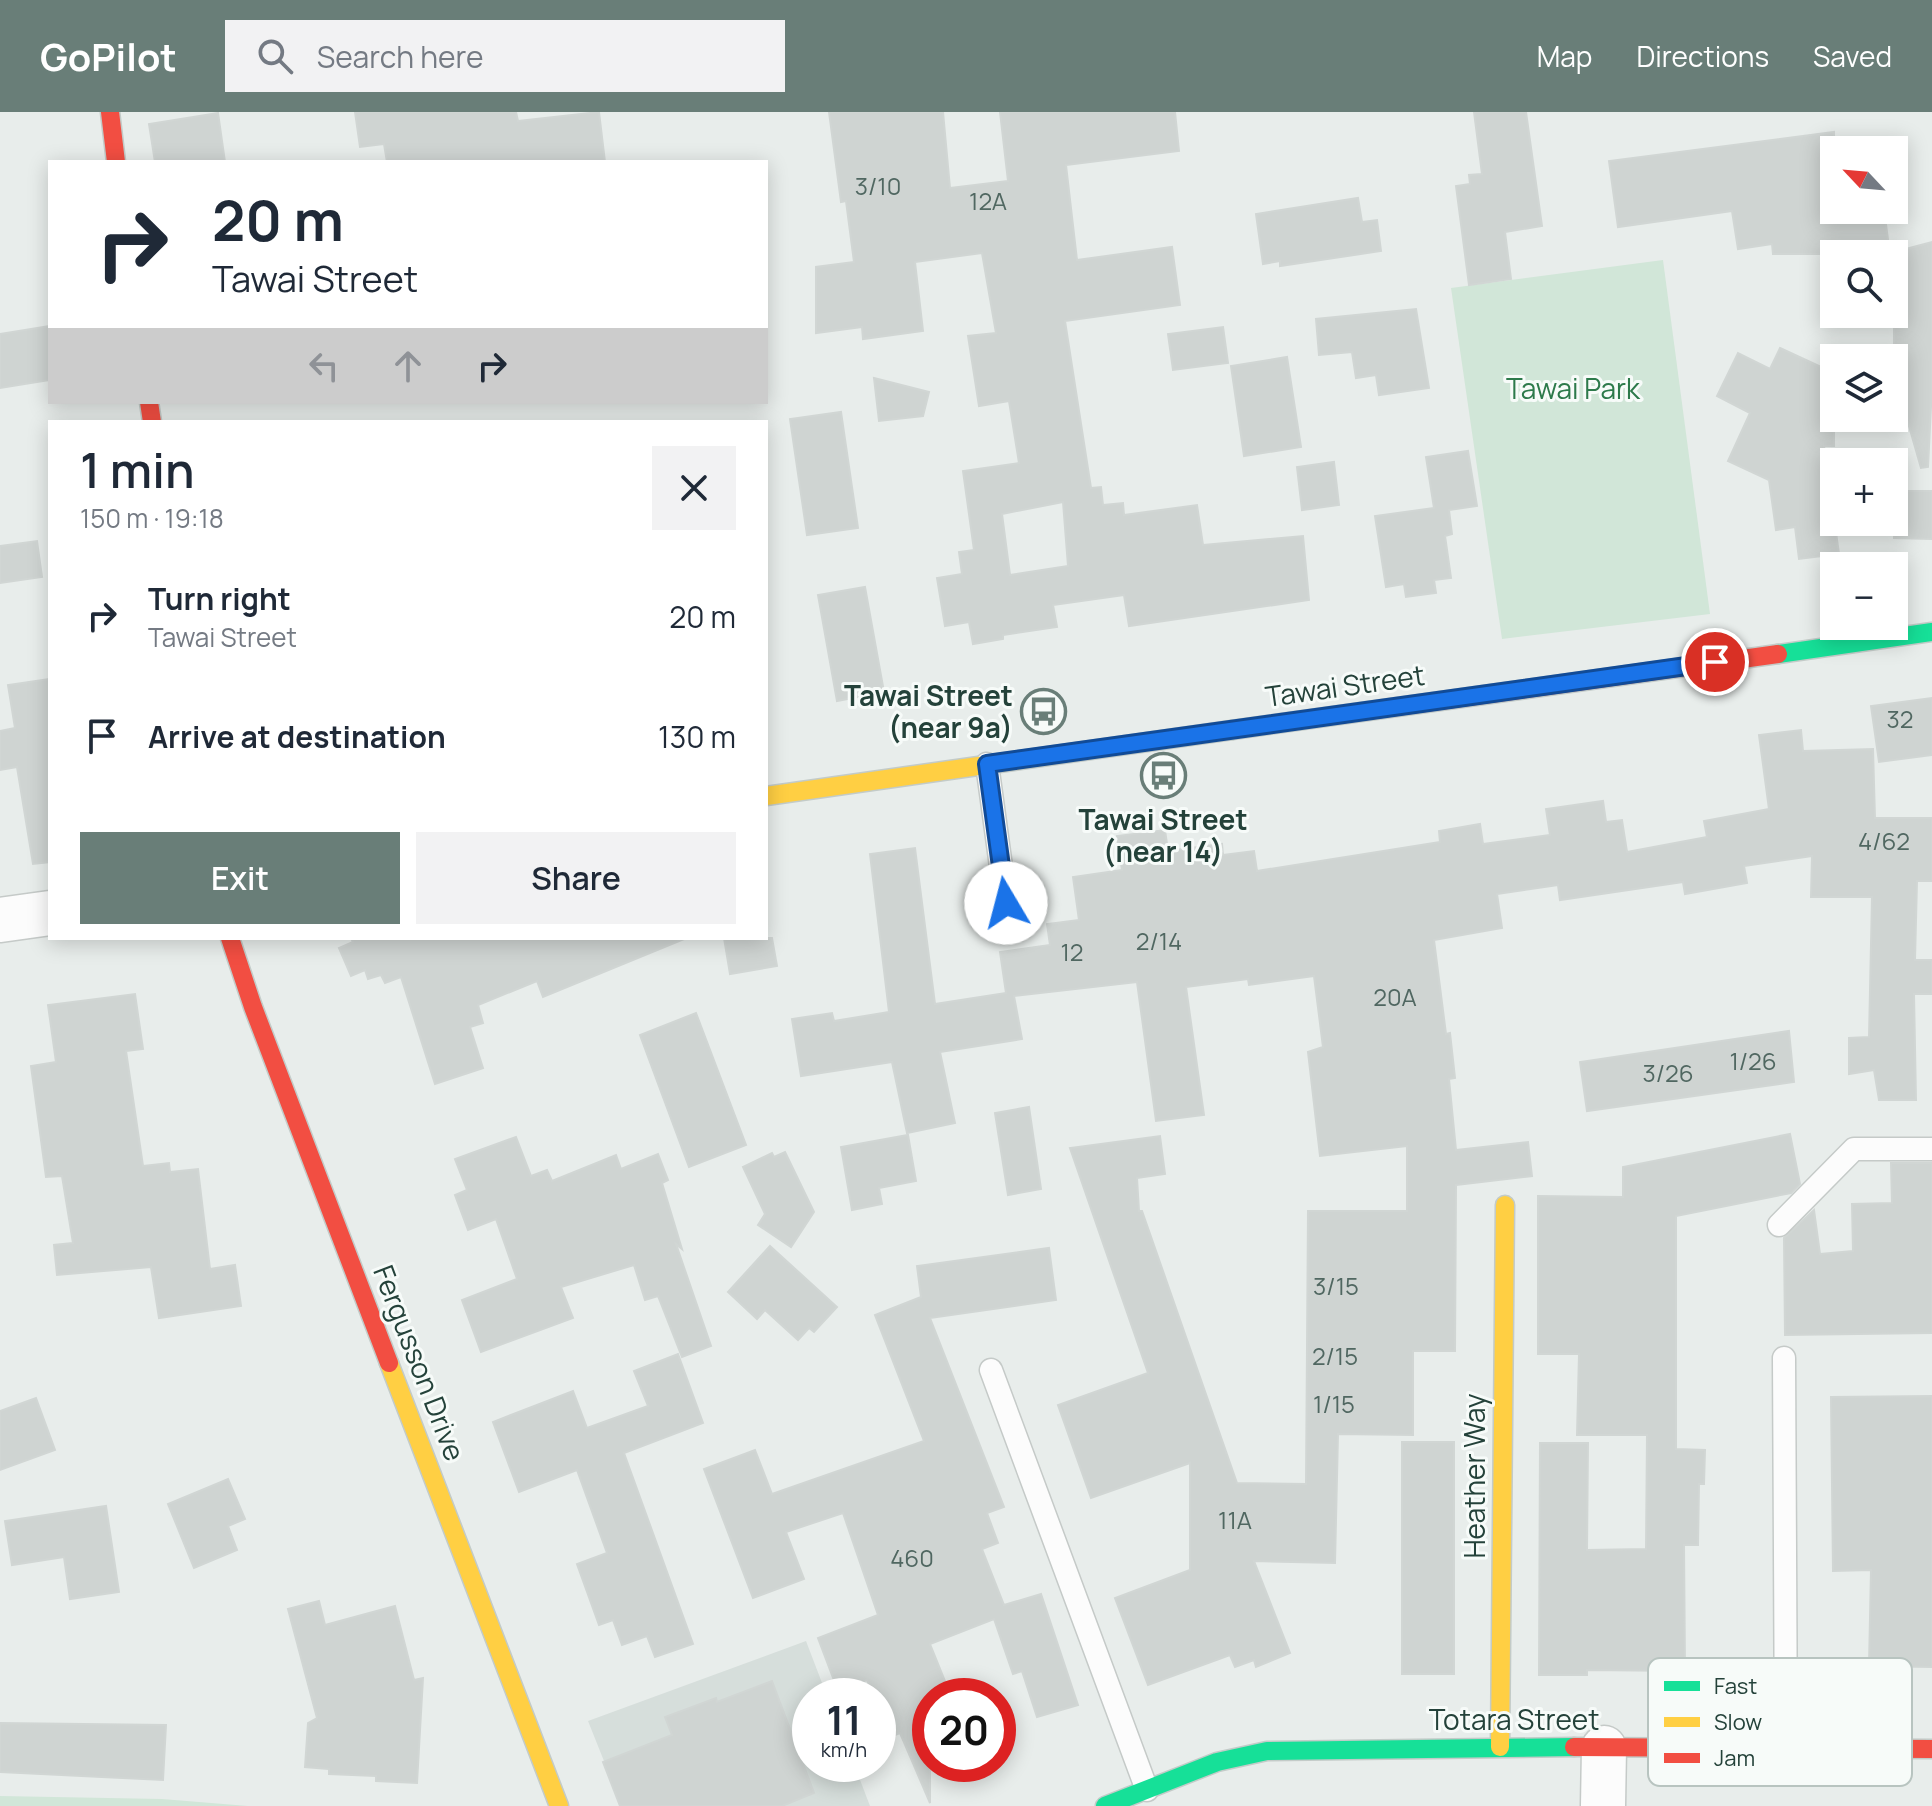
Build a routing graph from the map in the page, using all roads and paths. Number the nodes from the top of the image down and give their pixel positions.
1 (110, 112) edge
2 (116, 160) edge
3 (1932, 632) edge
4 (987, 764) junction
5 (768, 796) edge
6 (1006, 903) dead end
7 (48, 913) edge
8 (0, 920) edge
9 (231, 940) edge
10 (1932, 1149) edge
11 (1505, 1205) dead end
12 (1779, 1225) dead end
13 (1784, 1358) dead end
14 (991, 1370) dead end
15 (1786, 1658) edge
16 (1500, 1747) junction
17 (1604, 1748) junction
18 (1648, 1748) edge
19 (1912, 1749) edge
20 (1932, 1749) edge
21 (1147, 1790) junction
22 (559, 1806) edge
23 (1105, 1806) edge
24 (1603, 1806) edge

1 - 2 street
3 - 4 street, Tawai Street
4 - 5 street, Tawai Street
4 - 6 lane
7 - 8 street
9 - 22 street, Fergusson Drive
10 - 12 lane
11 - 16 street, Heather Way
13 - 15 lane
14 - 21 lane
16 - 17 street, Totara Street
16 - 21 street, Totara Street
17 - 18 street, Totara Street
17 - 24 street
19 - 20 street, Totara Street
21 - 23 street, Totara Street

